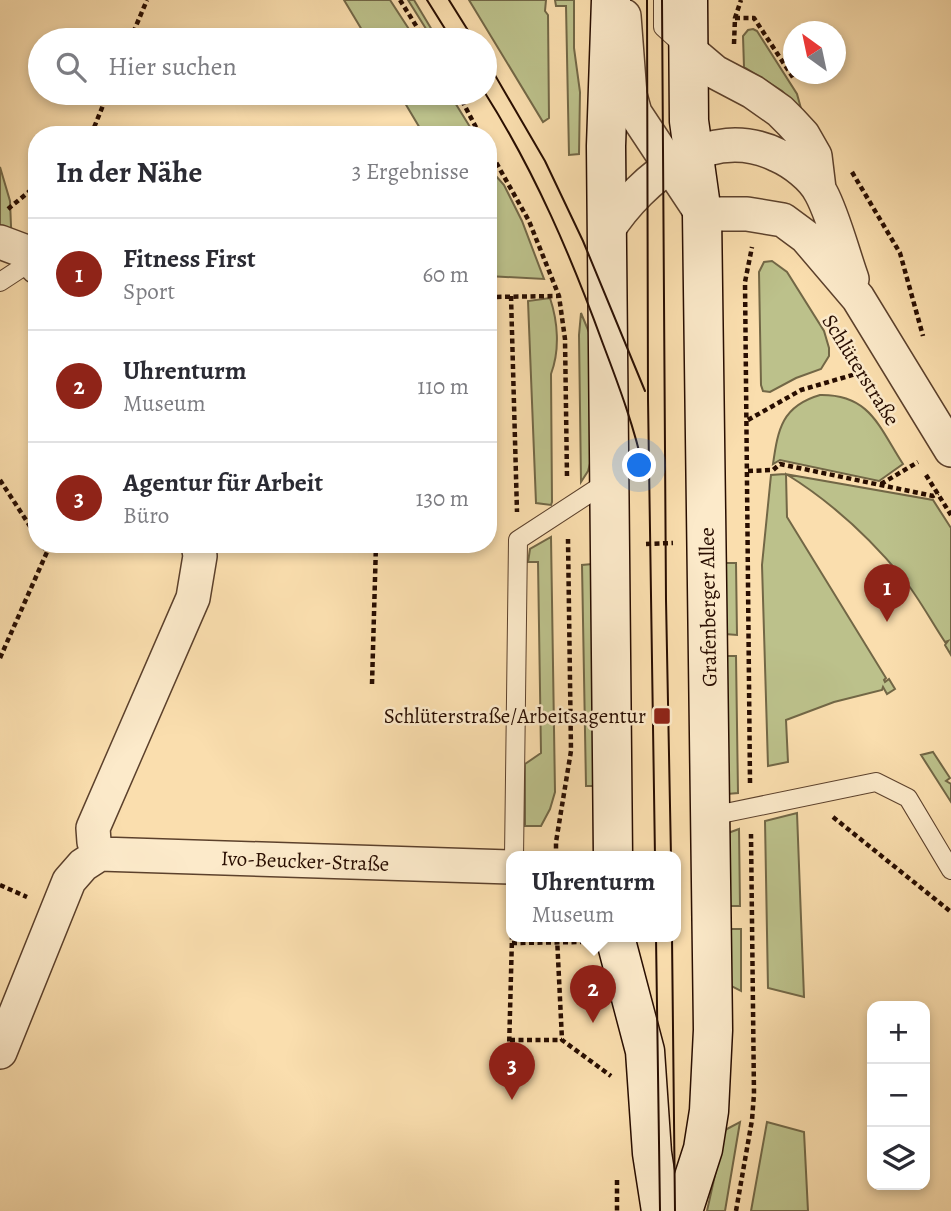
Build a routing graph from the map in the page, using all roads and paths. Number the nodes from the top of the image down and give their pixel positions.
1 (147, 0) edge
2 (400, 0) edge
3 (611, 0) edge
4 (622, 0) edge
5 (663, 0) edge
6 (688, 0) edge
7 (741, 0) edge
8 (135, 28) edge
9 (418, 28) edge
10 (689, 50) junction
11 (734, 51) dead end
12 (103, 105) edge
13 (464, 105) edge
14 (95, 126) edge
15 (475, 126) edge
16 (682, 159) junction
17 (497, 163) edge
18 (819, 189) junction
19 (28, 193) edge
20 (702, 214) junction
21 (0, 217) edge
22 (607, 231) junction
23 (0, 242) edge
24 (753, 242) dead end
25 (751, 251) junction
26 (761, 251) dead end
27 (28, 256) edge
28 (28, 267) edge
29 (0, 282) edge
30 (511, 296) junction
31 (559, 296) junction
32 (497, 297) edge
33 (858, 298) junction
34 (855, 362) dead end
35 (869, 369) dead end
36 (862, 373) junction
37 (748, 420) junction
38 (951, 450) edge
39 (911, 451) dead end
40 (918, 462) junction
41 (748, 471) junction
42 (0, 480) edge
43 (610, 480) junction
44 (881, 485) junction
45 (938, 493) junction
46 (568, 507) junction
47 (951, 515) edge
48 (28, 523) edge
49 (518, 540) junction
50 (673, 543) dead end
51 (642, 544) dead end
52 (47, 553) edge
53 (200, 553) edge
54 (376, 553) edge
55 (0, 658) edge
56 (372, 684) dead end
57 (808, 796) junction
58 (751, 809) junction
59 (711, 816) junction
60 (514, 851) edge
61 (556, 851) edge
62 (613, 851) edge
63 (100, 854) junction
64 (506, 867) edge
65 (951, 870) edge
66 (951, 912) edge
67 (512, 942) edge
68 (534, 942) edge
69 (616, 942) edge
70 (557, 944) joint
71 (510, 1040) junction
72 (562, 1040) junction
73 (509, 1050) dead end
74 (0, 1052) edge
75 (618, 1081) dead end
76 (661, 1211) edge
77 (683, 1211) edge
78 (736, 1211) edge

1 - 8 path
2 - 9 path
3 - 22 main road
4 - 16 street
5 - 10 lane
6 - 10 main road, Grafenberger Allee
7 - 11 path
10 - 16 main road, Grafenberger Allee
10 - 18 street, Schlüterstraße
12 - 14 path
13 - 15 path
16 - 18 street, Schlüterstraße
16 - 20 main road, Grafenberger Allee
16 - 22 street
17 - 31 path
18 - 33 street, Schlüterstraße
19 - 21 path
20 - 33 street, Schlüterstraße
20 - 59 main road, Grafenberger Allee
22 - 43 main road
23 - 27 street
24 - 25 path, Grafenberger Allee
25 - 26 path
25 - 37 path, Grafenberger Allee
28 - 29 lane
30 - 31 path
30 - 32 path
30 - 49 path
31 - 46 path
33 - 38 street, Schlüterstraße
34 - 36 path, Schlüterstraße
35 - 36 path
36 - 37 path
37 - 41 path, Grafenberger Allee
39 - 40 path
40 - 44 path
40 - 45 path
41 - 44 path
41 - 58 path, Grafenberger Allee
42 - 48 path
43 - 46 lane
43 - 62 main road
44 - 45 path
45 - 47 path
46 - 49 lane
46 - 61 path
49 - 60 lane
50 - 51 path
52 - 55 path
53 - 63 street
54 - 56 path
57 - 58 lane
57 - 65 lane
57 - 66 path
58 - 59 lane
58 - 78 path, Grafenberger Allee
59 - 77 main road, Grafenberger Allee
63 - 64 street, Ivo-Beucker-Straße
63 - 74 street
67 - 71 path
68 - 70 path
69 - 76 main road
70 - 72 path
71 - 72 path
71 - 73 path
72 - 75 path

